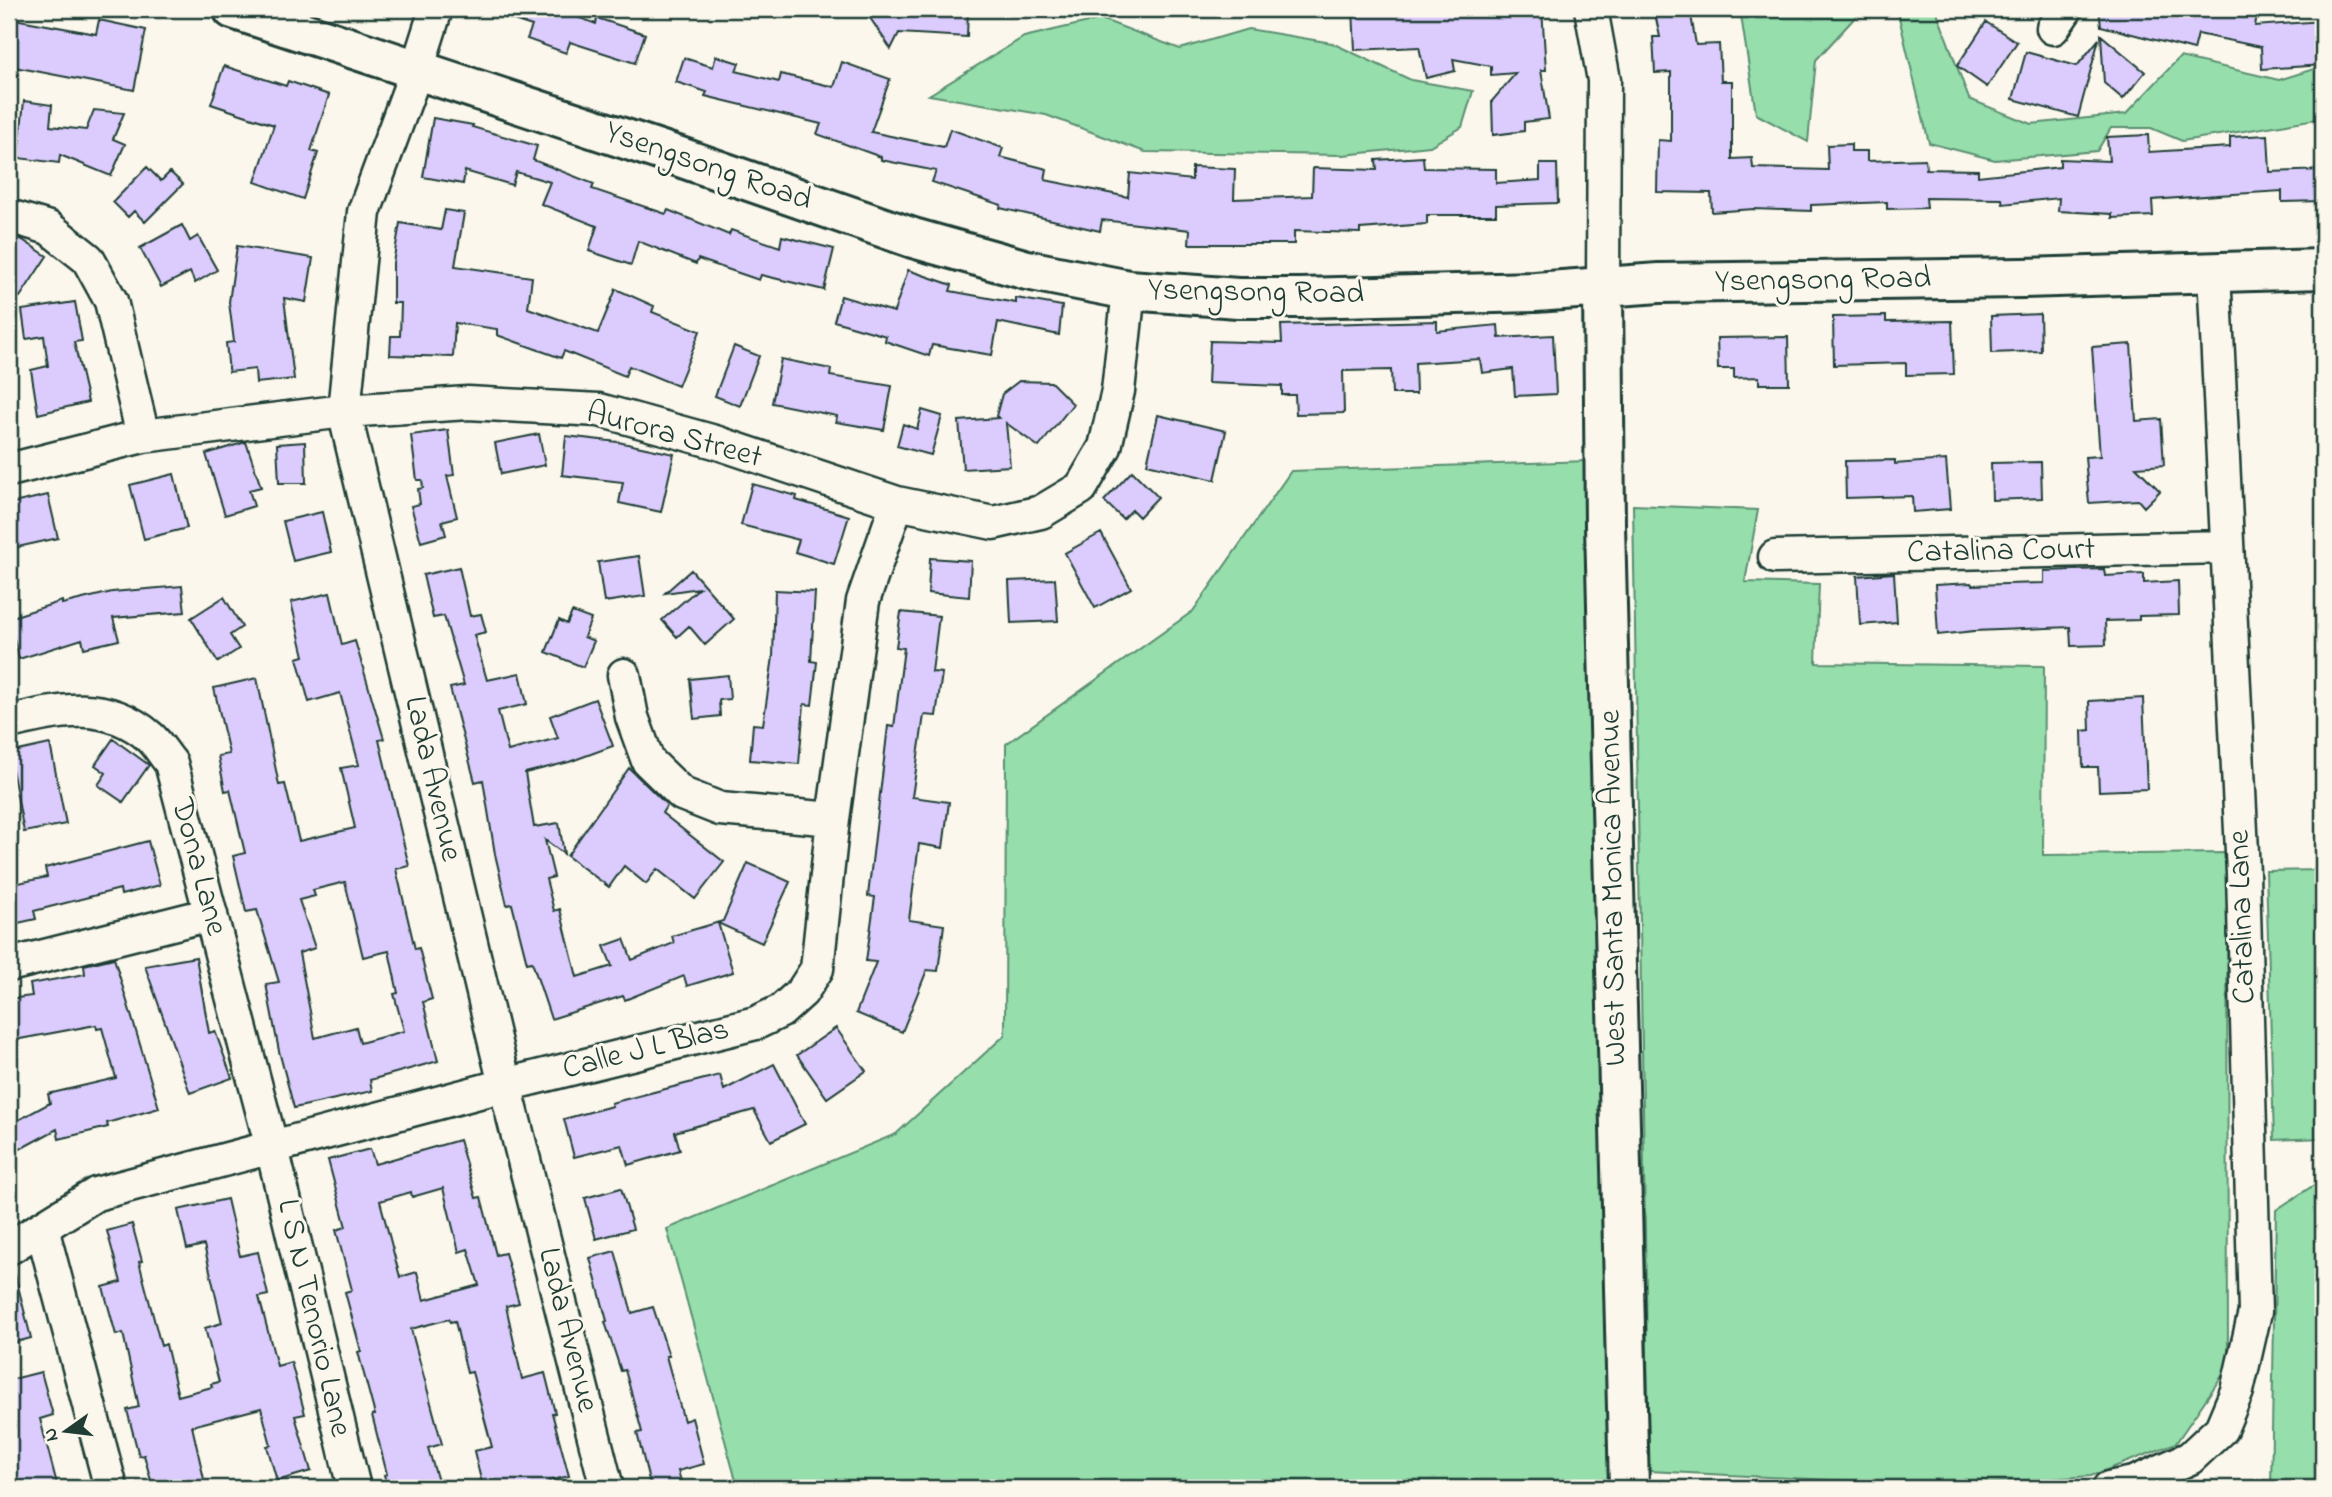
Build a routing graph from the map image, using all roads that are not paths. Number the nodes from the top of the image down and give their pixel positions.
1 (233, 9) edge
2 (436, 9) edge
3 (1591, 9) edge
4 (417, 69) junction
5 (9, 216) edge
6 (2323, 269) edge
7 (2214, 272) junction
8 (1603, 287) junction
9 (1129, 290) junction
10 (344, 411) junction
11 (143, 436) junction
12 (9, 470) edge
13 (897, 503) junction
14 (2226, 547) junction
15 (1775, 557) dead end
16 (624, 675) dead end
17 (9, 722) edge
18 (834, 819) junction
19 (211, 914) junction
20 (9, 965) edge
21 (505, 1085) junction
22 (272, 1148) junction
23 (42, 1228) junction
24 (9, 1248) edge
25 (111, 1488) edge
26 (354, 1488) edge
27 (607, 1488) edge
28 (1629, 1488) edge
29 (2109, 1488) edge

1 - 4 main road, Ysengsong Road
2 - 4 street, Lada Avenue
3 - 8 street
4 - 9 main road, Ysengsong Road
4 - 10 street, Lada Avenue
5 - 11 street
6 - 7 main road, Ysengsong Road
7 - 8 main road, Ysengsong Road
7 - 14 street, Catalina Lane
8 - 9 main road, Ysengsong Road
8 - 28 main road, West Santa Monica Avenue
9 - 13 street, Aurora Street
10 - 11 street, Aurora Street
10 - 13 street, Aurora Street
10 - 21 street, Lada Avenue
11 - 12 street, Aurora Street
13 - 18 street, Calle J L Blas
14 - 15 street, Catalina Court
14 - 29 street, Catalina Lane
16 - 18 street
17 - 19 street, Dona Lane
18 - 21 street, Calle J L Blas
19 - 20 street
19 - 22 street, Dona Lane
21 - 22 street, Calle J L Blas
21 - 27 street, Lada Avenue
22 - 23 street, Calle J L Blas
22 - 26 street, L S N Tenorio Lane
23 - 24 street, Calle J L Blas
23 - 25 street

